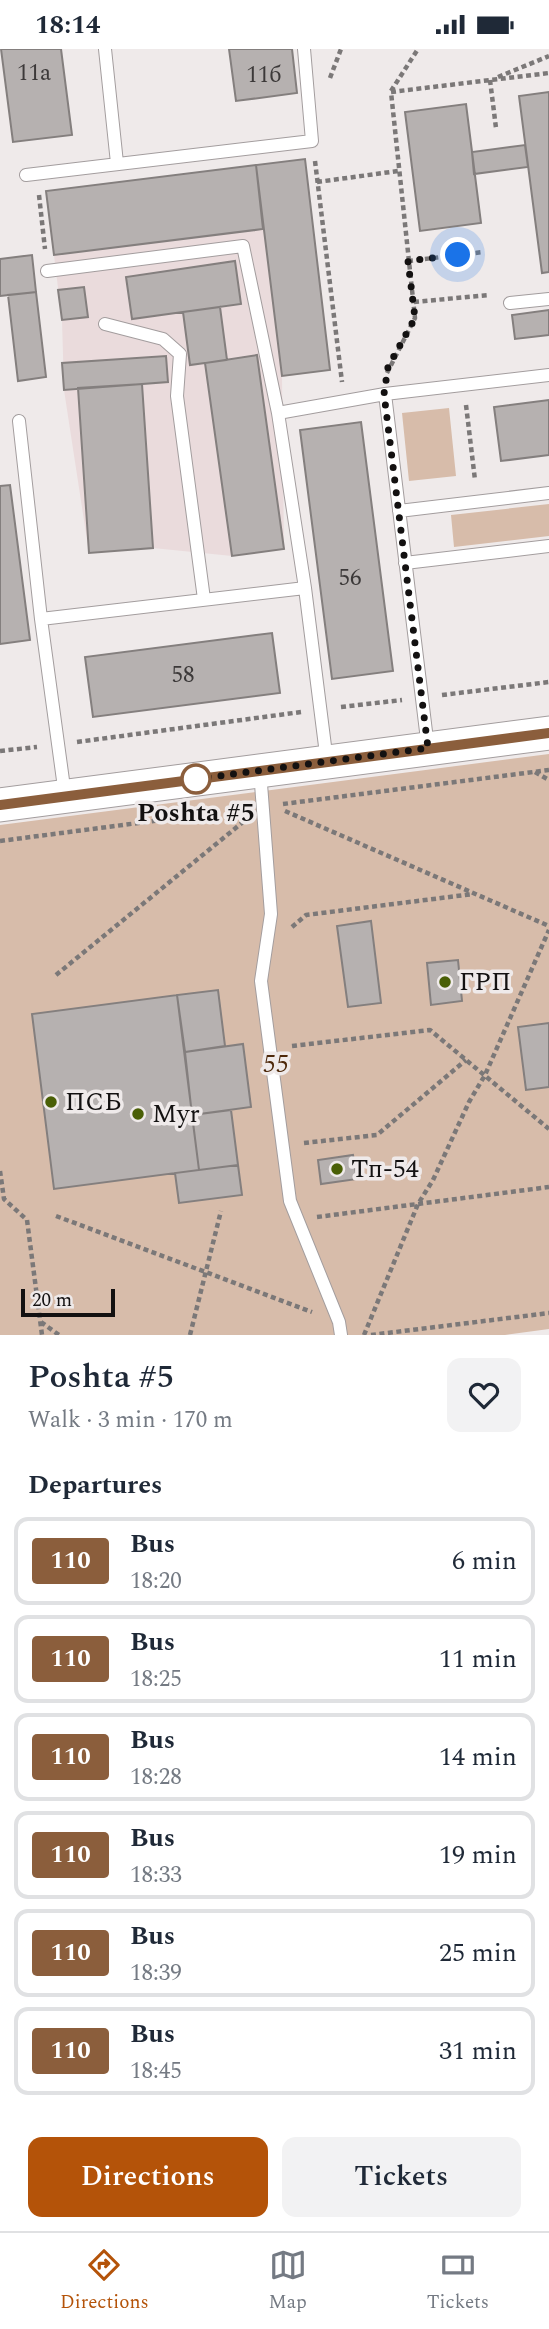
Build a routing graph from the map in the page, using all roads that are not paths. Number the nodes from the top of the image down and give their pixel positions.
1 (105, 49) edge
2 (304, 49) edge
3 (117, 163) junction
4 (31, 174) road end
5 (47, 271) road end
6 (549, 299) edge
7 (510, 303) road end
8 (106, 324) dead end
9 (549, 375) edge
10 (384, 394) junction
11 (278, 413) junction
12 (19, 421) dead end
13 (549, 493) edge
14 (399, 511) junction
15 (549, 546) edge
16 (405, 563) junction
17 (305, 588) junction
18 (204, 599) junction
19 (41, 619) junction
20 (549, 733) edge
21 (428, 748) junction
22 (327, 762) junction
23 (260, 771) junction
24 (65, 796) junction
25 (0, 804) edge
26 (341, 1335) edge

1 - 3 lane
2 - 3 lane
3 - 4 lane
5 - 11 lane
6 - 7 lane
8 - 18 lane
9 - 10 lane
10 - 11 lane
10 - 14 lane
11 - 17 lane
12 - 19 lane
13 - 14 lane
14 - 16 lane
15 - 16 lane
16 - 21 lane
17 - 18 lane
17 - 22 lane
18 - 19 lane
19 - 24 lane
20 - 21 street
21 - 22 street
22 - 23 street
23 - 24 street
23 - 26 lane
24 - 25 street

